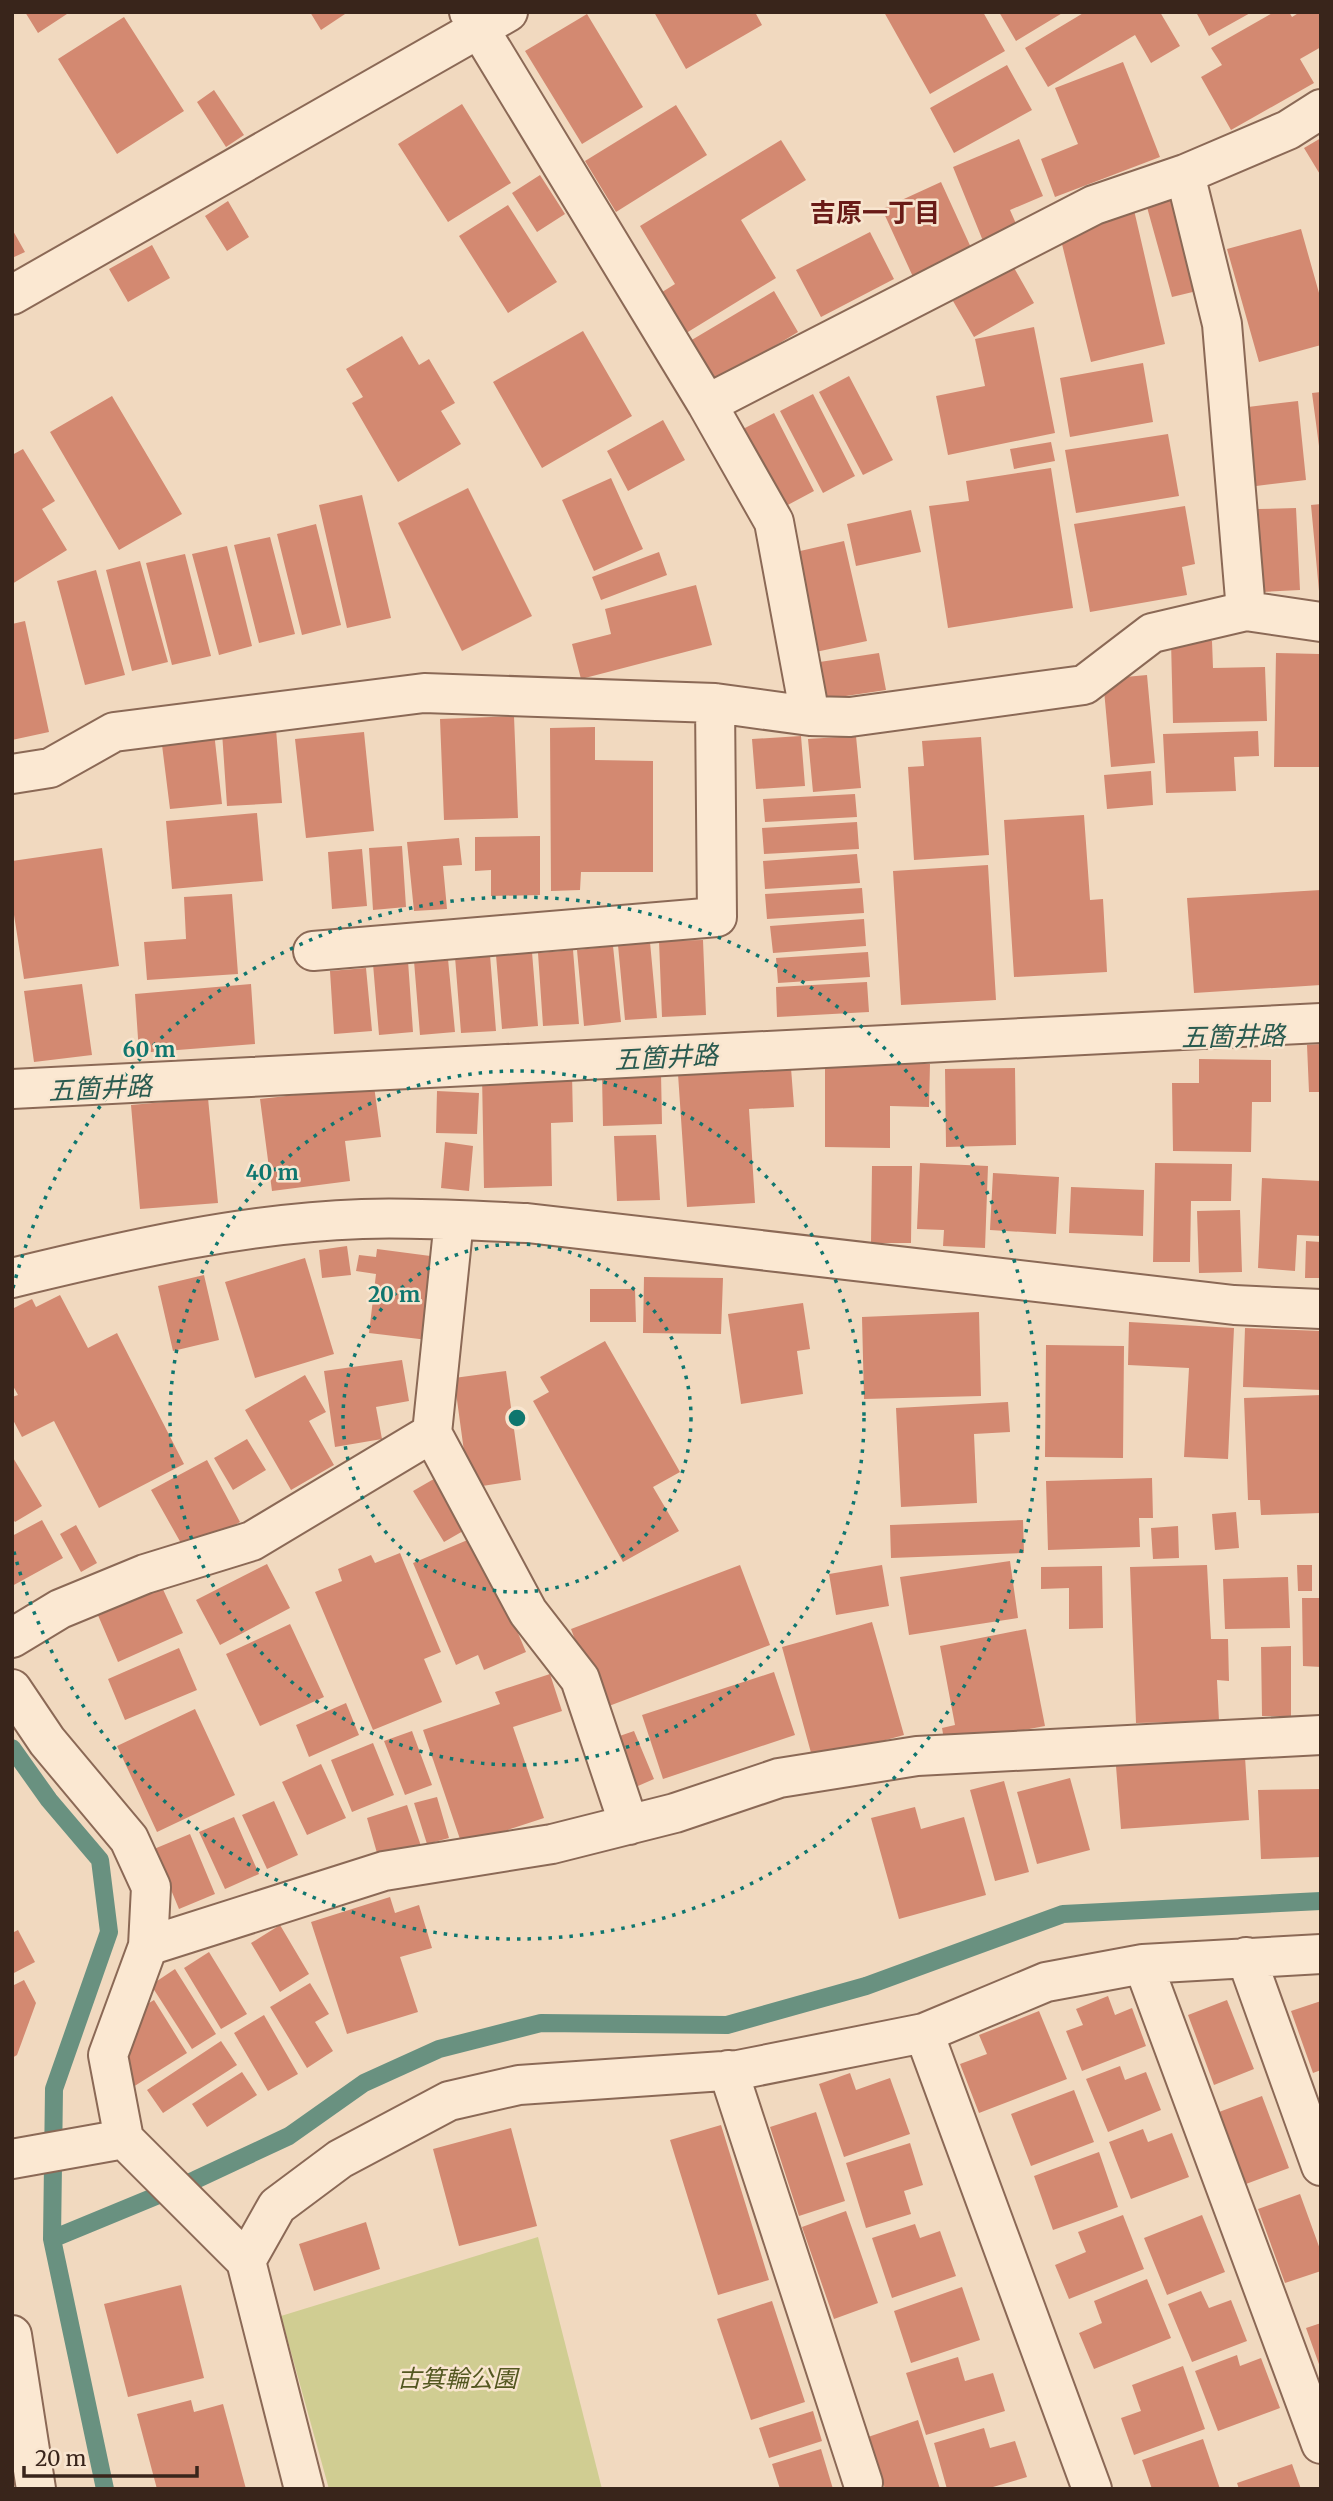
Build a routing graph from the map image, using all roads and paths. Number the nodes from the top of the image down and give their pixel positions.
1 (485, 18) edge
2 (1321, 109) edge
3 (1185, 174) junction
4 (12, 295) edge
5 (707, 404) junction
6 (1246, 611) junction
7 (1321, 622) edge
8 (715, 703) junction
9 (810, 716) junction
10 (12, 774) edge
11 (313, 951) dead end
12 (1321, 1023) edge
13 (12, 1089) edge
14 (454, 1220) junction
15 (12, 1278) edge
16 (1321, 1309) edge
17 (432, 1433) junction
18 (12, 1638) edge
19 (12, 1689) edge
20 (1321, 1735) edge
21 (629, 1825) junction
22 (148, 1946) junction
23 (1321, 1954) edge
24 (1246, 1957) junction
25 (1143, 1964) junction
26 (925, 2033) junction
27 (729, 2070) junction
28 (124, 2138) junction
29 (12, 2160) edge
30 (1321, 2166) edge
31 (246, 2261) junction
32 (12, 2335) edge
33 (1321, 2444) edge
34 (863, 2483) dead end
35 (36, 2489) edge
36 (304, 2489) edge
37 (1092, 2489) edge

1 - 4 street
1 - 5 street
2 - 3 street
3 - 5 street
3 - 6 street
5 - 9 street
6 - 7 street
6 - 9 street
8 - 9 street
8 - 10 street
8 - 11 street
12 - 13 street
14 - 15 street
14 - 16 street
14 - 17 street
17 - 18 street
17 - 21 street
19 - 22 street
20 - 21 street
21 - 22 street
22 - 28 street
23 - 24 street
24 - 25 street
24 - 30 street
25 - 26 street
25 - 33 street
26 - 27 street
26 - 37 street
27 - 31 street
27 - 34 street
28 - 29 street
28 - 31 street
31 - 36 street
32 - 35 street

